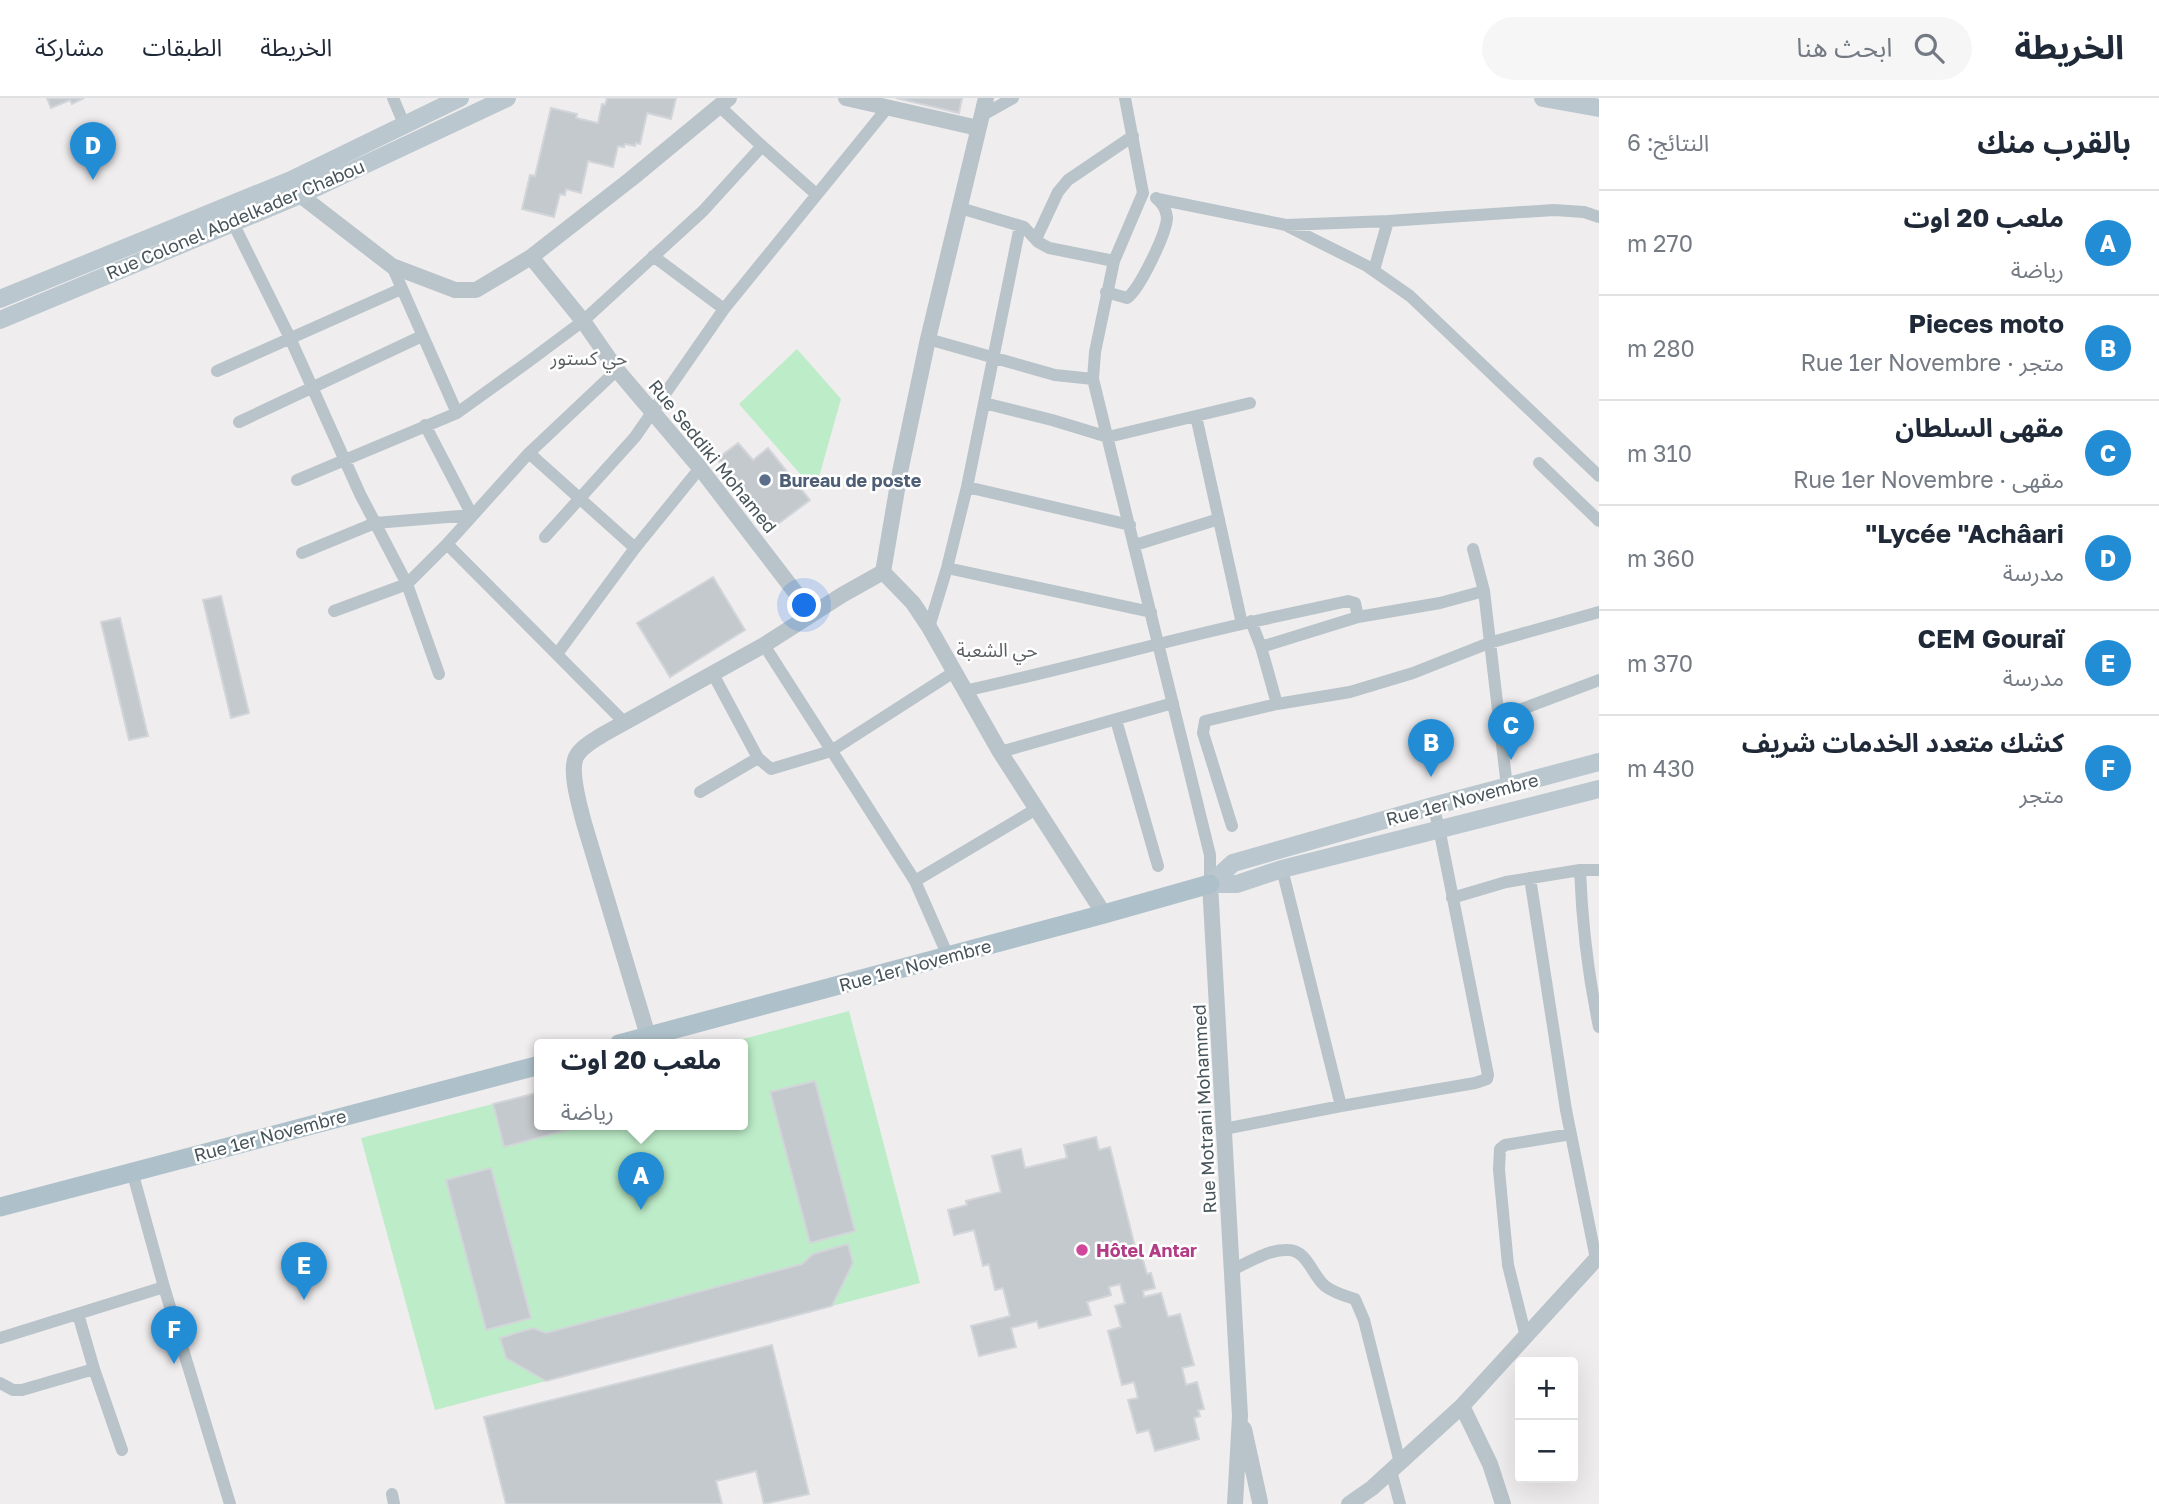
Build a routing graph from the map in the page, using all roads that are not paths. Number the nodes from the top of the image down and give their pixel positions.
1 (393, 98) edge
2 (460, 98) edge
3 (507, 98) edge
4 (846, 98) edge
5 (986, 98) edge
6 (1013, 98) edge
7 (1125, 98) edge
8 (1543, 98) edge
9 (724, 102) edge
10 (888, 107) junction
11 (1599, 108) edge
12 (979, 122) junction
13 (404, 124) junction
14 (1133, 136) junction
15 (762, 146) junction
16 (296, 187) junction
17 (1143, 193) junction
18 (816, 194) junction
19 (1158, 199) junction
20 (960, 208) junction
21 (1599, 217) edge
22 (1388, 221) junction
23 (233, 223) junction
24 (1286, 225) junction
25 (1020, 226) junction
26 (1036, 239) junction
27 (653, 256) junction
28 (531, 257) junction
29 (1114, 261) junction
30 (392, 266) junction
31 (1374, 271) junction
32 (401, 289) junction
33 (1107, 292) junction
34 (0, 299) edge
35 (724, 309) junction
36 (0, 320) edge
37 (583, 321) junction
38 (422, 336) junction
39 (290, 338) junction
40 (929, 339) junction
41 (995, 357) junction
42 (617, 370) junction
43 (217, 371) dead end
44 (1093, 379) junction
45 (312, 387) junction
46 (984, 403) junction
47 (1250, 403) dead end
48 (653, 411) junction
49 (457, 413) junction
50 (1196, 416) junction
51 (239, 422) dead end
52 (425, 425) junction
53 (1108, 438) junction
54 (528, 453) junction
55 (345, 461) junction
56 (1539, 463) dead end
57 (700, 468) junction
58 (1599, 476) edge
59 (297, 480) dead end
60 (967, 487) junction
61 (579, 498) junction
62 (472, 515) junction
63 (1219, 519) junction
64 (1599, 521) edge
65 (375, 523) junction
66 (1130, 525) junction
67 (545, 537) dead end
68 (447, 544) junction
69 (1135, 545) junction
70 (635, 548) junction
71 (1473, 549) dead end
72 (302, 553) dead end
73 (947, 568) junction
74 (883, 572) junction
75 (407, 584) junction
76 (1484, 591) junction
77 (334, 611) dead end
78 (1151, 612) junction
79 (1599, 612) edge
80 (812, 614) junction
81 (1358, 617) junction
82 (1246, 623) junction
83 (929, 627) junction
84 (1159, 643) junction
85 (1489, 643) junction
86 (764, 646) junction
87 (1261, 647) junction
88 (557, 654) junction
89 (954, 672) junction
90 (439, 674) dead end
91 (713, 674) junction
92 (1599, 680) edge
93 (964, 691) junction
94 (1174, 702) junction
95 (1277, 704) junction
96 (1498, 718) junction
97 (1116, 720) junction
98 (625, 723) junction
99 (831, 751) junction
100 (1000, 752) junction
101 (758, 758) junction
102 (1599, 762) edge
103 (1507, 787) junction
104 (1599, 789) edge
105 (700, 792) dead end
106 (1433, 806) junction
107 (1036, 809) junction
108 (1232, 826) dead end
109 (1439, 828) junction
110 (1158, 866) dead end
111 (1282, 869) junction
112 (1580, 870) junction
113 (1599, 870) edge
114 (1530, 878) junction
115 (915, 881) junction
116 (1210, 884) junction
117 (1452, 898) junction
118 (1104, 914) junction
119 (948, 956) junction
120 (1599, 1027) edge
121 (648, 1036) junction
122 (637, 1039) edge
123 (534, 1067) edge
124 (1341, 1106) junction
125 (1224, 1129) junction
126 (1571, 1134) junction
127 (132, 1171) junction
128 (0, 1207) edge
129 (1598, 1257) edge
130 (1232, 1270) junction
131 (164, 1287) junction
132 (78, 1314) junction
133 (1526, 1337) junction
134 (0, 1338) edge
135 (94, 1369) junction
136 (0, 1383) edge
137 (1462, 1406) junction
138 (1240, 1416) junction
139 (122, 1450) dead end
140 (1396, 1467) junction
141 (1261, 1503) edge
142 (230, 1504) edge
143 (1236, 1504) edge
144 (1349, 1504) edge
145 (1400, 1504) edge
146 (1503, 1504) edge

1 - 13 street
2 - 13 main road, Rue Colonel Abdelkader Chabou
3 - 16 main road, Rue Colonel Abdelkader Chabou
4 - 10 street
5 - 12 street
6 - 12 street
7 - 14 street
8 - 11 main road
9 - 15 street
9 - 28 street
10 - 12 street
10 - 18 street
12 - 20 street
13 - 16 main road, Rue Colonel Abdelkader Chabou
14 - 17 street
14 - 26 street
15 - 18 street
15 - 27 street
16 - 23 main road, Rue Colonel Abdelkader Chabou
16 - 30 street
16 - 34 main road, Rue Colonel Abdelkader Chabou
17 - 19 street
17 - 29 street
18 - 35 street
19 - 24 street
19 - 33 street
20 - 25 street
20 - 40 street
21 - 22 street
22 - 24 street
22 - 31 street
23 - 36 main road, Rue Colonel Abdelkader Chabou
23 - 39 street
24 - 31 street
25 - 26 street
25 - 41 street
26 - 29 street
27 - 35 street
27 - 37 street
28 - 30 street
28 - 37 street, Rue Seddiki Mohamed
29 - 33 street
30 - 32 street
31 - 58 street
32 - 38 street
32 - 39 street
33 - 44 street
35 - 48 street
37 - 42 street, Rue Seddiki Mohamed
37 - 49 street
38 - 45 street
38 - 49 street
39 - 43 street
39 - 45 street
40 - 41 street
40 - 74 street
41 - 44 street
41 - 46 street
42 - 48 street, Rue Seddiki Mohamed
42 - 54 street
44 - 53 street
45 - 51 street
45 - 55 street
46 - 53 street
46 - 60 street
47 - 50 street
48 - 57 street, Rue Seddiki Mohamed
48 - 61 street
49 - 52 street
50 - 53 street
50 - 63 street
52 - 55 street
52 - 62 street
53 - 66 street
54 - 61 street
54 - 62 street
55 - 59 street
55 - 65 street
56 - 64 street
57 - 70 street
57 - 80 street, Rue Seddiki Mohamed
60 - 66 street
60 - 73 street
61 - 67 street
61 - 70 street
62 - 65 street
62 - 68 street
63 - 69 street
63 - 82 street
65 - 72 street
65 - 75 street
66 - 69 street
68 - 75 street
68 - 88 street
69 - 78 street
70 - 88 street
71 - 76 street
73 - 78 street
73 - 83 street
74 - 80 street
74 - 83 street
75 - 77 street
75 - 90 street
76 - 81 street
76 - 85 street
78 - 84 street
79 - 85 street
80 - 86 street
81 - 82 street
81 - 87 street
82 - 84 street
82 - 87 street
83 - 89 street
84 - 93 street
84 - 94 street
85 - 95 street
85 - 96 street
86 - 91 street
86 - 99 street
87 - 95 street
88 - 98 street
89 - 93 street
89 - 99 street
91 - 98 street
91 - 101 street
92 - 96 street
93 - 100 street
94 - 97 street
94 - 116 street
95 - 108 street
96 - 103 street
97 - 100 street
97 - 110 street
98 - 121 street
99 - 101 street
99 - 115 street
100 - 107 street
101 - 105 street
102 - 103 main road, Rue 1er Novembre
103 - 106 main road, Rue 1er Novembre
104 - 109 main road, Rue 1er Novembre
106 - 109 street
106 - 116 main road, Rue 1er Novembre
107 - 115 street
107 - 118 street
109 - 111 main road, Rue 1er Novembre
109 - 117 street
111 - 116 main road, Rue 1er Novembre
111 - 124 street
112 - 113 street
112 - 114 street
112 - 120 street
114 - 117 street
114 - 126 street
115 - 119 street
116 - 118 main road, Rue 1er Novembre
116 - 125 street, Rue Motrani Mohammed
117 - 124 street
118 - 119 main road, Rue 1er Novembre
119 - 121 main road, Rue 1er Novembre
121 - 122 main road, Rue 1er Novembre
123 - 127 main road, Rue 1er Novembre
124 - 125 street
125 - 130 street, Rue Motrani Mohammed
126 - 129 street
126 - 133 street
127 - 128 main road, Rue 1er Novembre
127 - 131 street
129 - 133 street
130 - 138 street, Rue Motrani Mohammed
130 - 140 street
131 - 132 street
131 - 142 street
132 - 134 street
132 - 135 street
133 - 137 street
135 - 136 street
135 - 139 street
137 - 140 street
137 - 146 street
138 - 141 street
138 - 143 street
140 - 144 street
140 - 145 street
141 - 143 street

